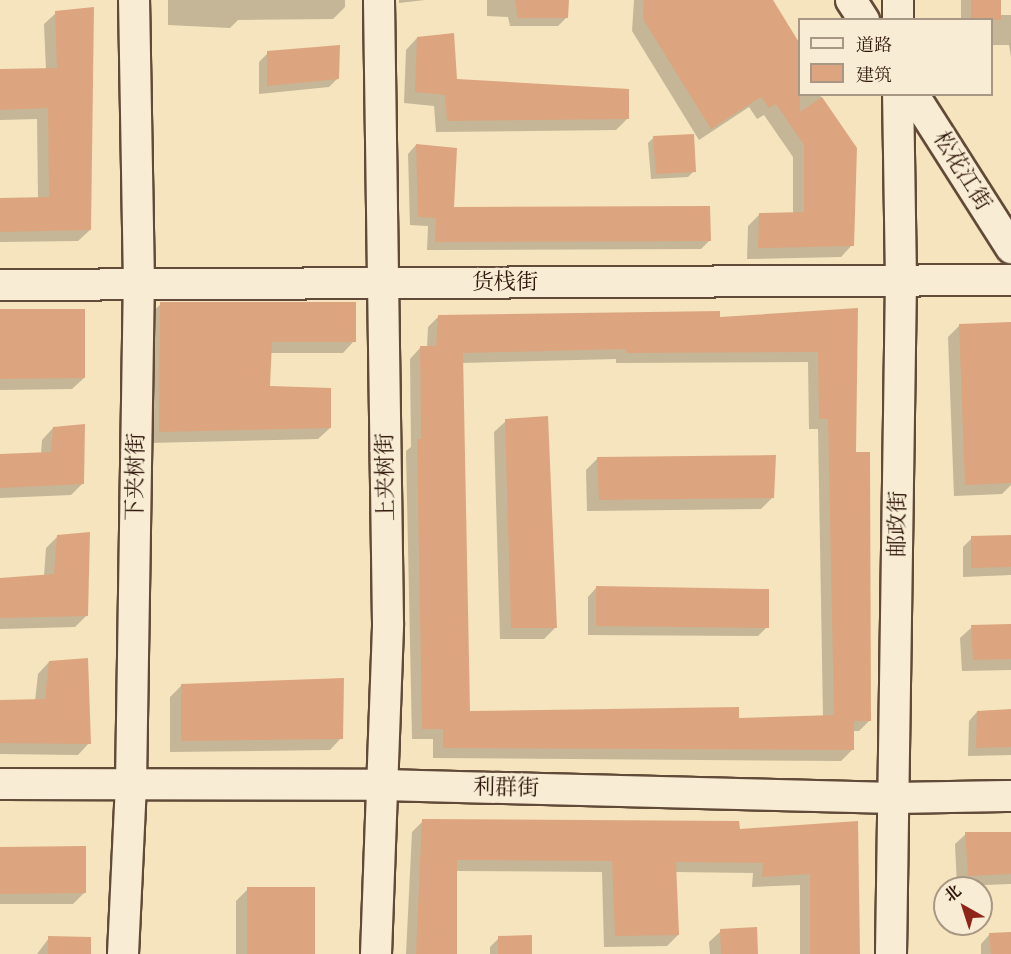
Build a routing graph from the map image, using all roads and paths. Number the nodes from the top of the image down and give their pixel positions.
1 (134, 0) edge
2 (379, 0) edge
3 (851, 0) edge
4 (898, 0) edge
5 (863, 18) edge
6 (898, 18) edge
7 (898, 96) edge
8 (914, 96) edge
9 (1011, 248) edge
10 (1011, 280) edge
11 (901, 281) junction
12 (383, 283) junction
13 (0, 285) edge
14 (139, 285) junction
15 (0, 784) edge
16 (131, 784) junction
17 (383, 785) junction
18 (1011, 796) edge
19 (894, 798) junction
20 (123, 954) edge
21 (376, 954) edge
22 (891, 954) edge

1 - 14 street, 下夹树街
2 - 12 street, 上夹树街
3 - 5 street
4 - 6 street
7 - 11 street, 邮政街
8 - 9 street, 松花江街
10 - 11 street, 货栈街
11 - 12 street, 货栈街
11 - 19 street, 邮政街
12 - 14 street, 货栈街
12 - 17 street, 上夹树街
13 - 14 street, 货栈街
14 - 16 street, 下夹树街
15 - 16 street, 利群街
16 - 17 street, 利群街
16 - 20 street, 下夹树街
17 - 19 street, 利群街
17 - 21 street, 上夹树街
18 - 19 street, 利群街
19 - 22 street, 邮政街

